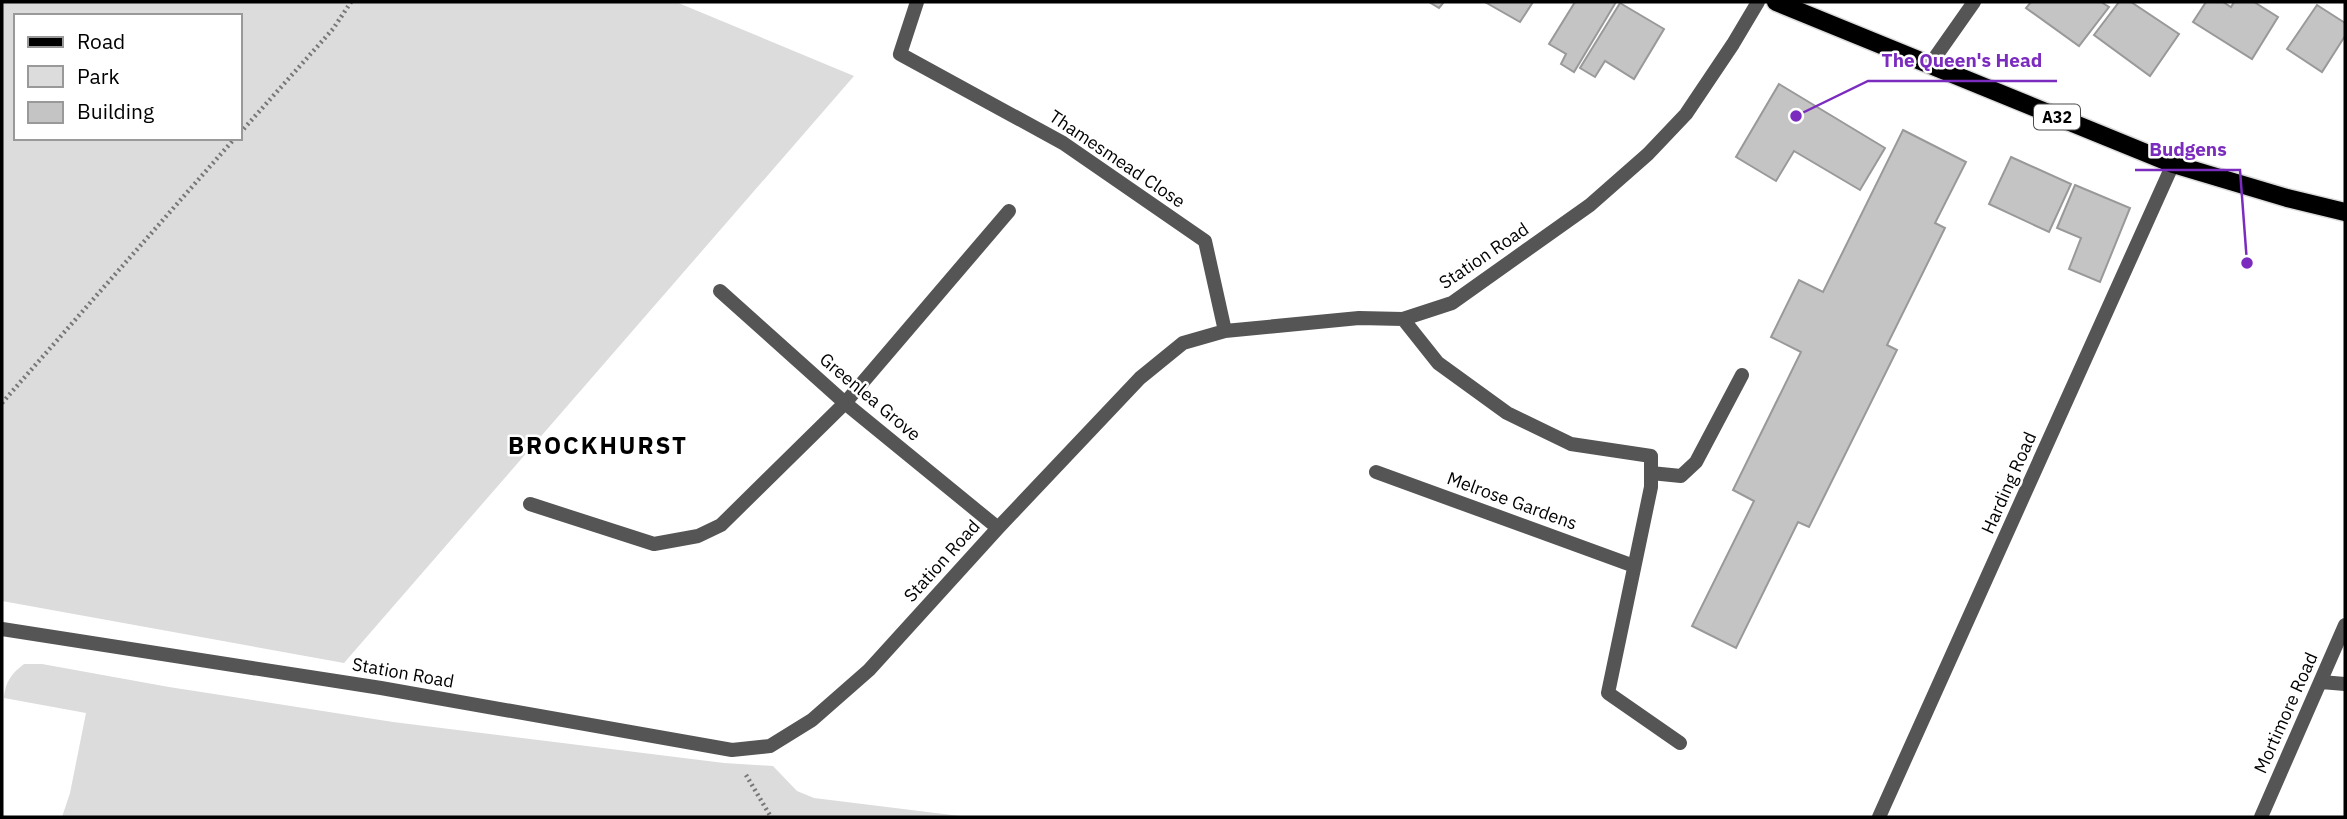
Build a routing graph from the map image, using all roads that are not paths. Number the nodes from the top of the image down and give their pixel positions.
1 (917, 2) edge
2 (1758, 2) edge
3 (1776, 2) edge
4 (1974, 2) edge
5 (1929, 66) junction
6 (2173, 164) junction
7 (1009, 211) dead end
8 (2345, 212) edge
9 (720, 291) dead end
10 (1403, 319) junction
11 (1225, 331) junction
12 (1742, 375) dead end
13 (845, 402) junction
14 (1376, 472) dead end
15 (1651, 473) junction
16 (530, 504) dead end
17 (998, 528) junction
18 (1634, 566) junction
19 (2345, 625) edge
20 (2, 629) edge
21 (2320, 682) junction
22 (2345, 684) edge
23 (1680, 743) dead end
24 (1879, 817) edge
25 (2261, 817) edge

1 - 11 street, Thamesmead Close
2 - 10 street, Station Road
3 - 5 main road, A32
4 - 5 street
5 - 6 main road, A32
6 - 8 main road, A32
6 - 24 street, Harding Road
7 - 13 street
9 - 13 street, Greenlea Grove
10 - 11 street, Station Road
10 - 15 street
11 - 17 street, Station Road
12 - 15 street
13 - 16 street
13 - 17 street, Greenlea Grove
14 - 18 street, Melrose Gardens
15 - 18 street
17 - 20 street, Station Road
18 - 23 street
19 - 21 street, Mortimore Road
21 - 22 street
21 - 25 street, Mortimore Road

